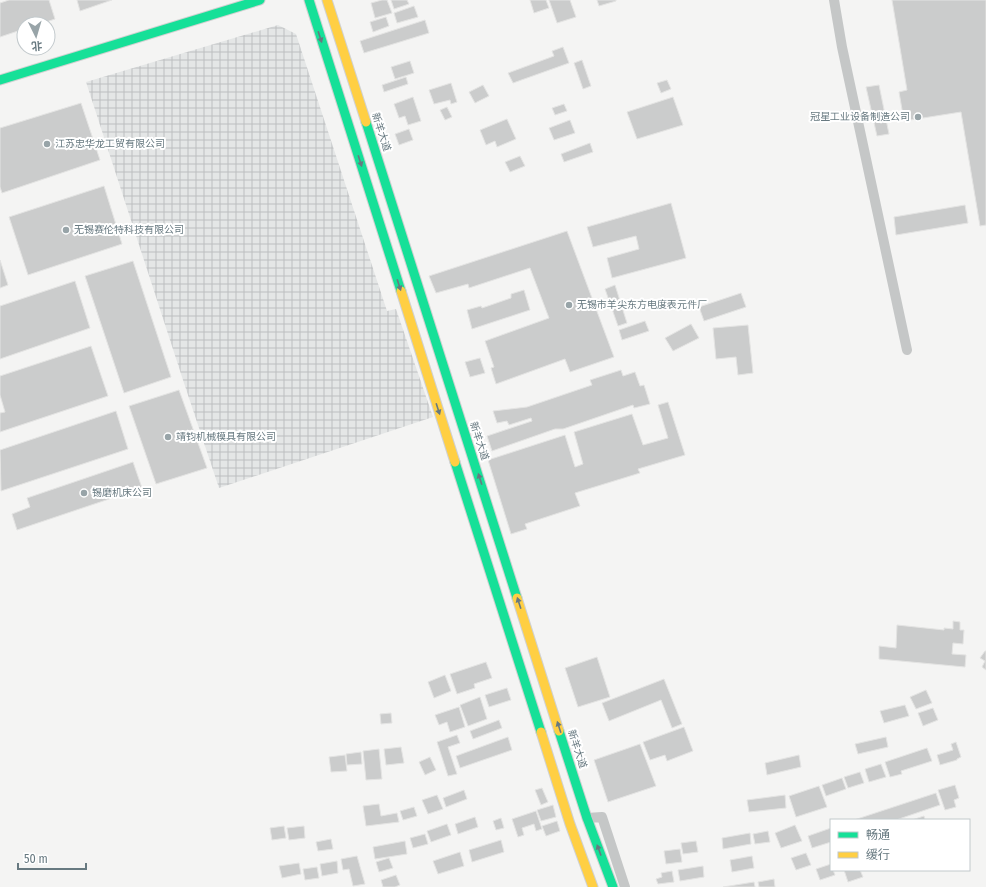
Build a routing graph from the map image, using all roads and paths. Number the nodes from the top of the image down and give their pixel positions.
1 (260, 0) edge
2 (309, 0) edge
3 (327, 0) edge
4 (834, 0) edge
5 (0, 80) edge
6 (907, 350) dead end
7 (587, 818) junction
8 (593, 887) edge
9 (613, 887) edge
10 (624, 887) edge

1 - 5 main road
2 -> 8 main road
7 -> 3 main road, 新羊大道
4 - 6 street
9 -> 7 main road, 新羊大道
7 - 10 street

